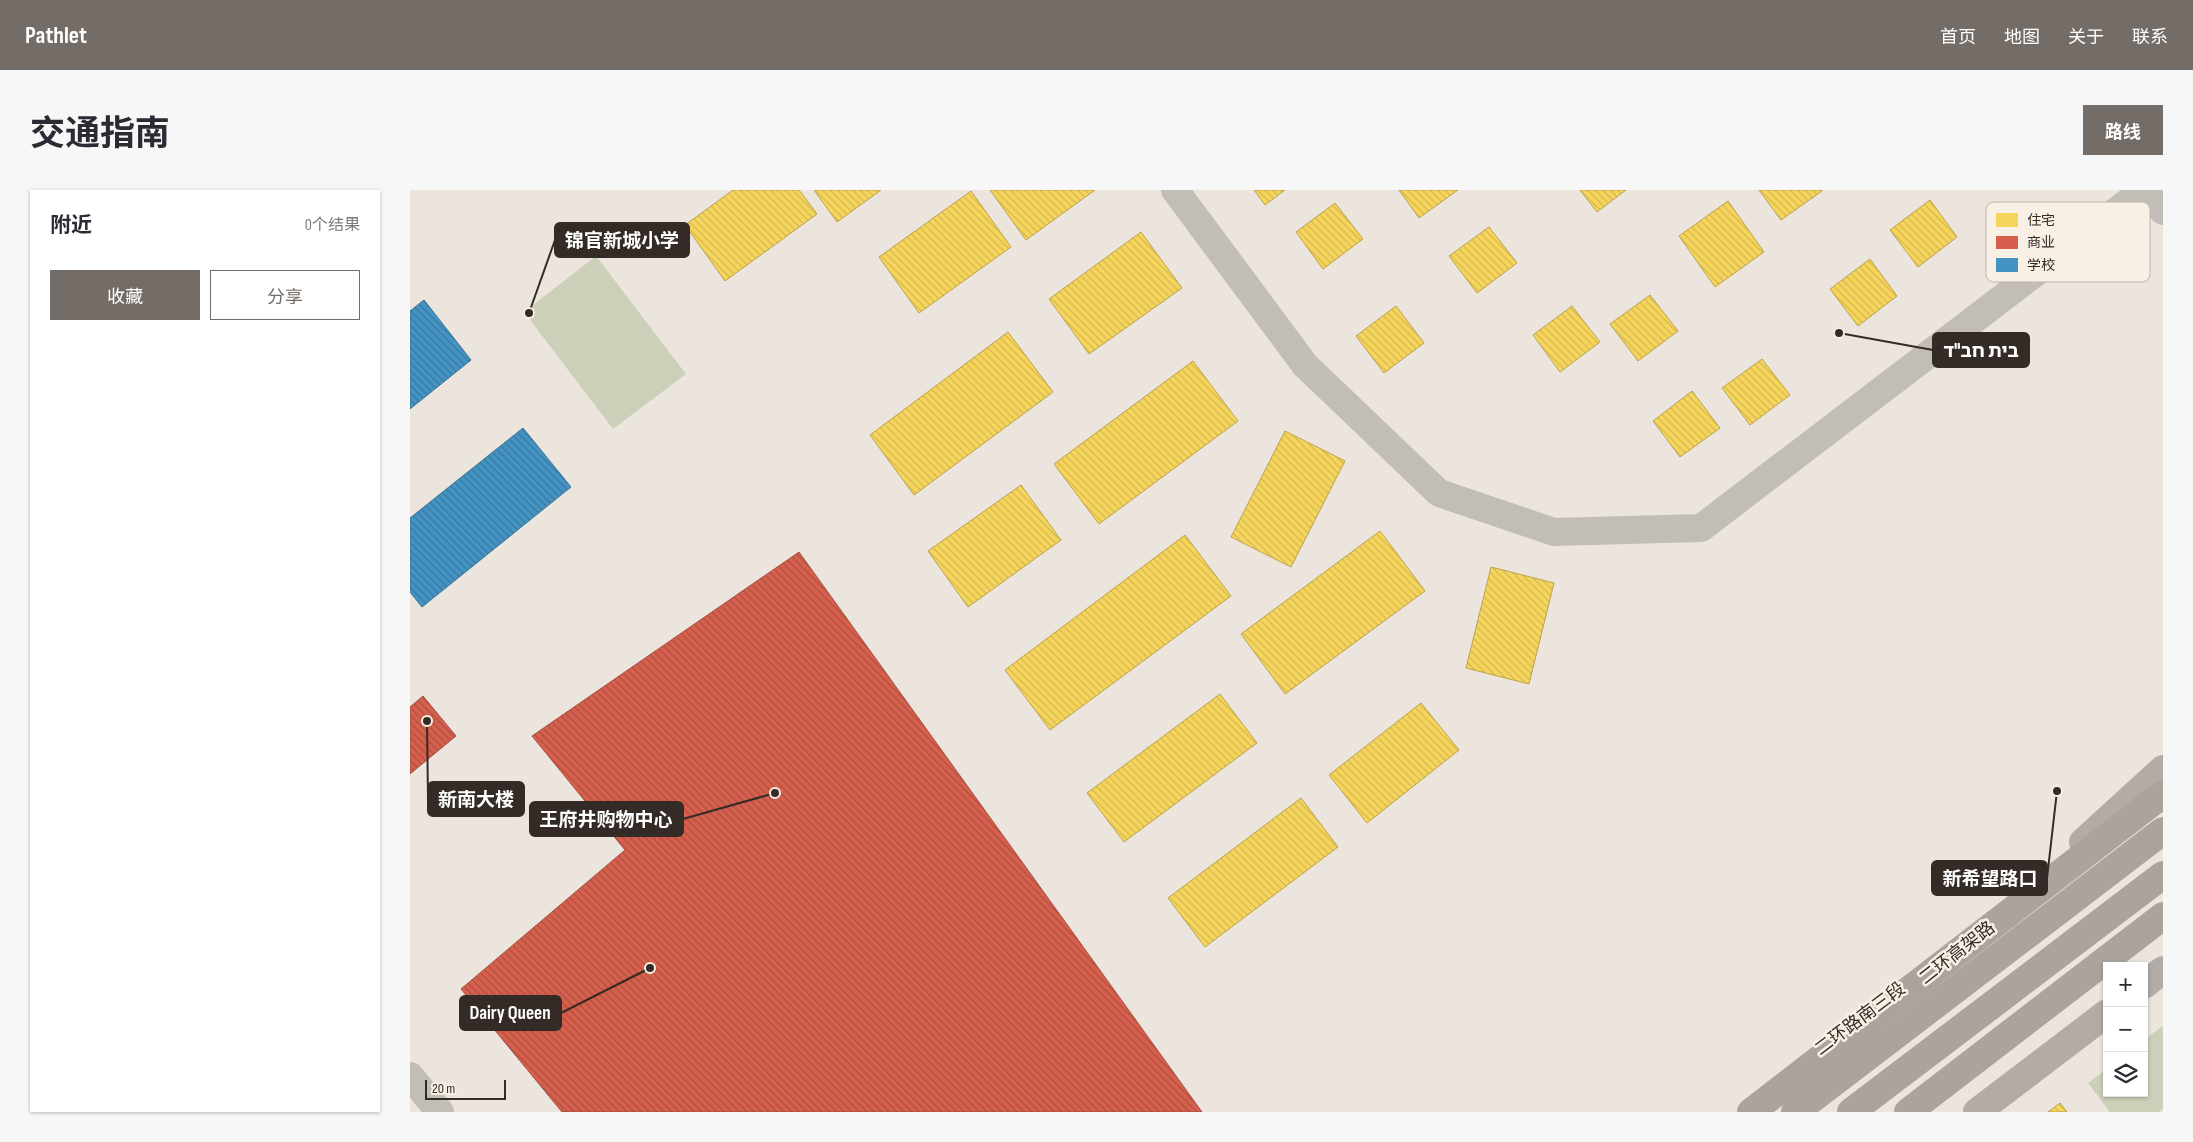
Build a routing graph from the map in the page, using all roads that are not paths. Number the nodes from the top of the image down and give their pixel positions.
1 (1175, 190) edge
2 (2145, 190) edge
3 (2129, 202) edge
4 (2163, 211) edge
5 (2024, 282) edge
6 (2163, 769) edge
7 (2163, 796) edge
8 (2163, 832) edge
9 (2163, 875) edge
10 (2027, 893) junction
11 (2163, 916) edge
12 (2163, 970) edge
13 (2148, 982) edge
14 (2103, 1016) edge
15 (410, 1076) edge
16 (440, 1112) edge
17 (1737, 1112) edge
18 (1751, 1112) edge
19 (1795, 1112) edge
20 (1851, 1112) edge
21 (1908, 1112) edge
22 (1977, 1112) edge

1 - 5 street
2 - 3 street
2 - 4 street
6 - 10 main road, 二环路南三段
7 - 10 main road
7 - 18 highway, 二环高架路, bridge
8 - 19 highway
9 - 20 highway
10 - 17 main road, 二环路南三段
11 - 21 highway
12 - 13 main road
14 - 22 main road
15 - 16 street

